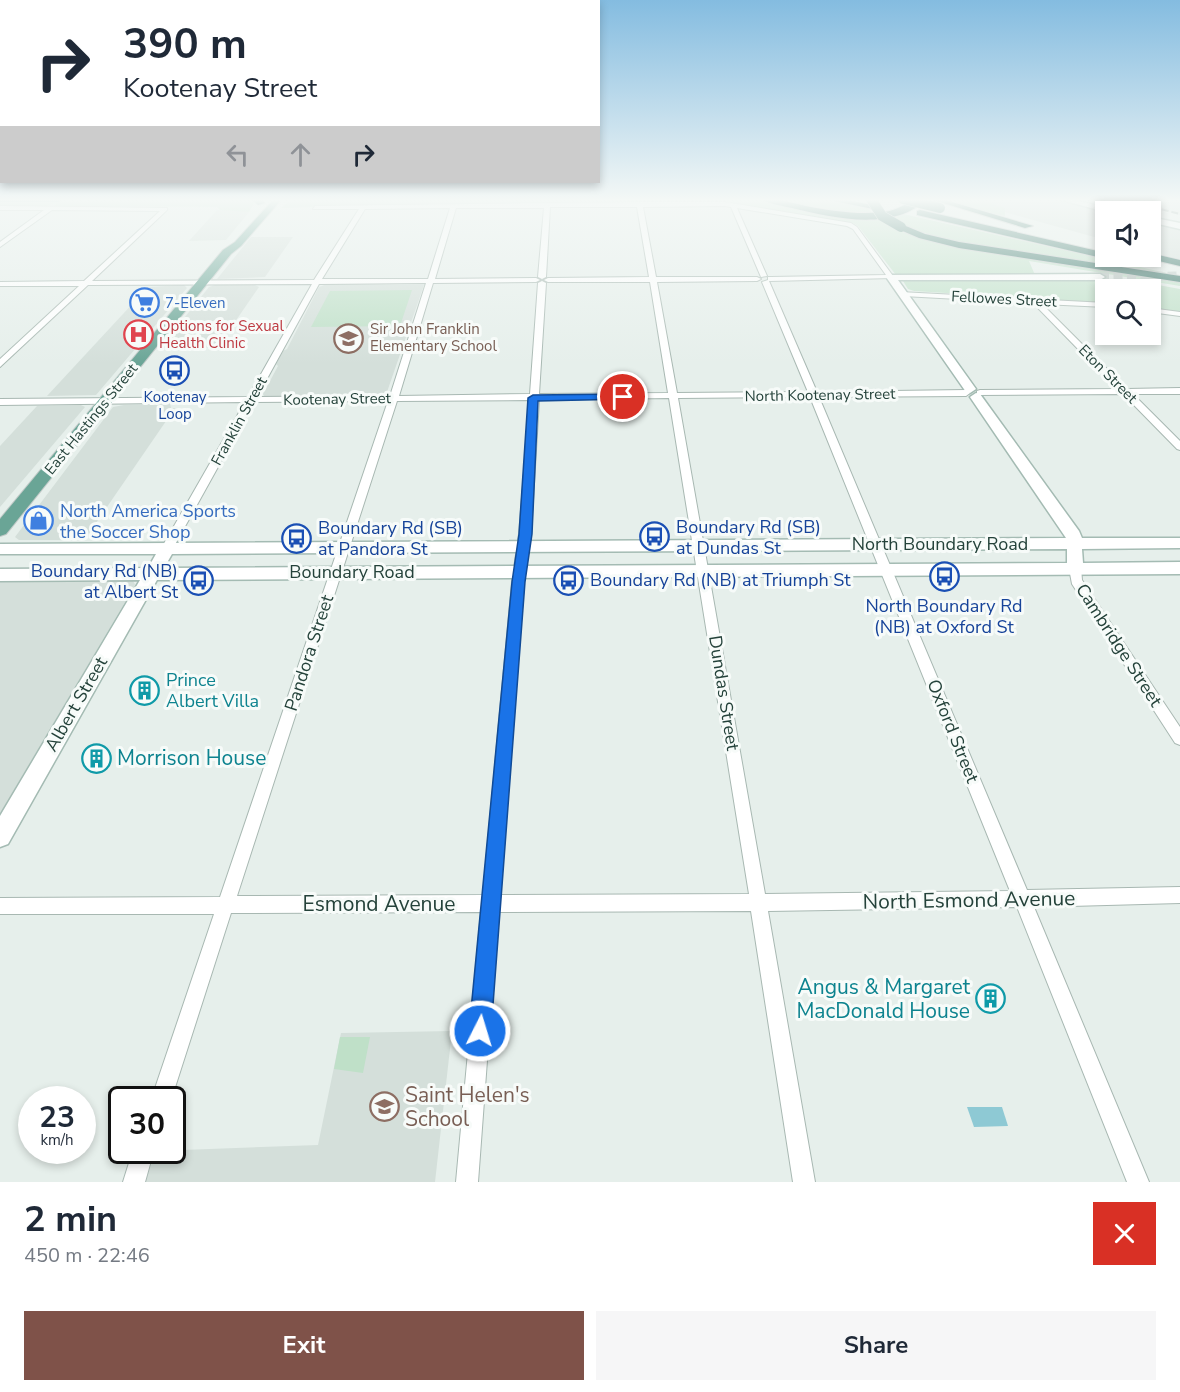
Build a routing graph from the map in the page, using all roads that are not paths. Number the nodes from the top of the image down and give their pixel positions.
1 (117, 254) edge
2 (225, 254) edge
3 (334, 254) edge
4 (438, 254) edge
5 (544, 254) edge
6 (649, 254) edge
7 (754, 254) edge
8 (874, 254) edge
9 (1019, 254) edge
10 (1161, 259) edge
11 (1180, 263) edge
12 (1161, 266) edge
13 (1161, 267) edge
14 (1180, 271) edge
15 (1100, 277) tunnel mouth
16 (891, 278) junction
17 (653, 279) junction
18 (764, 279) junction
19 (1180, 279) edge
20 (542, 280) junction
21 (429, 281) junction
22 (317, 282) junction
23 (87, 283) junction
24 (202, 283) junction
25 (0, 284) edge
26 (903, 294) junction
27 (1035, 301) junction
28 (1095, 304) edge
29 (1161, 311) edge
30 (1180, 314) edge
31 (0, 364) edge
32 (1180, 391) edge
33 (1126, 392) junction
34 (973, 393) junction
35 (813, 395) junction
36 (674, 396) junction
37 (393, 398) junction
38 (533, 398) junction
39 (251, 400) junction
40 (105, 401) junction
41 (0, 402) edge
42 (1180, 447) edge
43 (0, 530) edge
44 (1180, 543) edge
45 (877, 544) junction
46 (1072, 544) junction
47 (699, 545) junction
48 (345, 546) junction
49 (524, 546) junction
50 (168, 547) junction
51 (0, 549) edge
52 (1075, 568) junction
53 (1180, 568) edge
54 (704, 570) junction
55 (887, 570) junction
56 (520, 571) junction
57 (336, 572) junction
58 (153, 573) junction
59 (0, 575) edge
60 (1180, 739) edge
61 (0, 836) edge
62 (1180, 895) edge
63 (1021, 900) junction
64 (758, 902) junction
65 (491, 903) junction
66 (226, 904) junction
67 (0, 906) edge
68 (166, 1086) edge
69 (140, 1164) edge
70 (134, 1182) edge
71 (467, 1182) edge
72 (804, 1182) edge
73 (1138, 1182) edge

1 - 23 street
2 - 24 main road, East Hastings Street
3 - 22 street, Franklin Street
4 - 21 street, Pandora Street
5 - 20 street
6 - 17 street, Dundas Street
7 - 18 street, Oxford Street
8 - 16 street, Cambridge Street
9 - 19 highway, bridge
10 - 11 highway
12 - 14 highway
13 - 14 highway
15 - 16 street
16 - 18 street
16 - 26 street, Cambridge Street
17 - 18 street
17 - 20 street
17 - 36 street, Dundas Street
18 - 35 street, Oxford Street
20 - 21 street
20 - 38 street
21 - 22 street
21 - 37 street, Pandora Street
22 - 24 street
22 - 39 street, Franklin Street
23 - 24 street
23 - 25 street
23 - 31 street
24 - 40 main road, East Hastings Street
26 - 27 street, Fellowes Street
26 - 34 street, Cambridge Street
27 - 28 street, Fellowes Street
27 - 33 street, Eton Street
29 - 30 street
32 - 33 street, North Kootenay Street
33 - 34 street, North Kootenay Street
33 - 42 street, Eton Street
34 - 35 street, North Kootenay Street
34 - 46 street, Cambridge Street
35 - 36 street, North Kootenay Street
35 - 45 street, Oxford Street
36 - 38 street, Kootenay Street
36 - 47 street, Dundas Street
37 - 38 street, Kootenay Street
37 - 39 street, Kootenay Street
37 - 48 street, Pandora Street
38 - 49 street
39 - 40 street, Kootenay Street
39 - 50 street, Franklin Street
40 - 41 street, Kootenay Street
40 - 43 main road, East Hastings Street
44 - 46 street, North Boundary Road
45 - 46 street, North Boundary Road
45 - 47 street, North Boundary Road
45 - 55 street, Oxford Street
46 - 52 street, Cambridge Street
47 - 49 street, Boundary Road
47 - 54 street, Dundas Street
48 - 49 street, Boundary Road
48 - 50 street, Boundary Road
48 - 57 street, Pandora Street
49 - 56 street
50 - 51 street, Boundary Road
50 - 58 street, Franklin Street
52 - 53 street, North Boundary Road
52 - 55 street, North Boundary Road
52 - 60 street, Cambridge Street
54 - 55 street, North Boundary Road
54 - 56 street, Boundary Road
54 - 64 street, Dundas Street
55 - 63 street, Oxford Street
56 - 57 street, Boundary Road
56 - 65 street
57 - 58 street, Boundary Road
57 - 66 street, Pandora Street
58 - 59 street, Boundary Road
58 - 61 street, Albert Street
62 - 63 street, North Esmond Avenue
63 - 64 street, North Esmond Avenue
63 - 73 street, Oxford Street
64 - 65 street, Esmond Avenue
64 - 72 street, Dundas Street
65 - 66 street, Esmond Avenue
65 - 71 street
66 - 67 street, Esmond Avenue
66 - 68 street, Pandora Street
69 - 70 street

